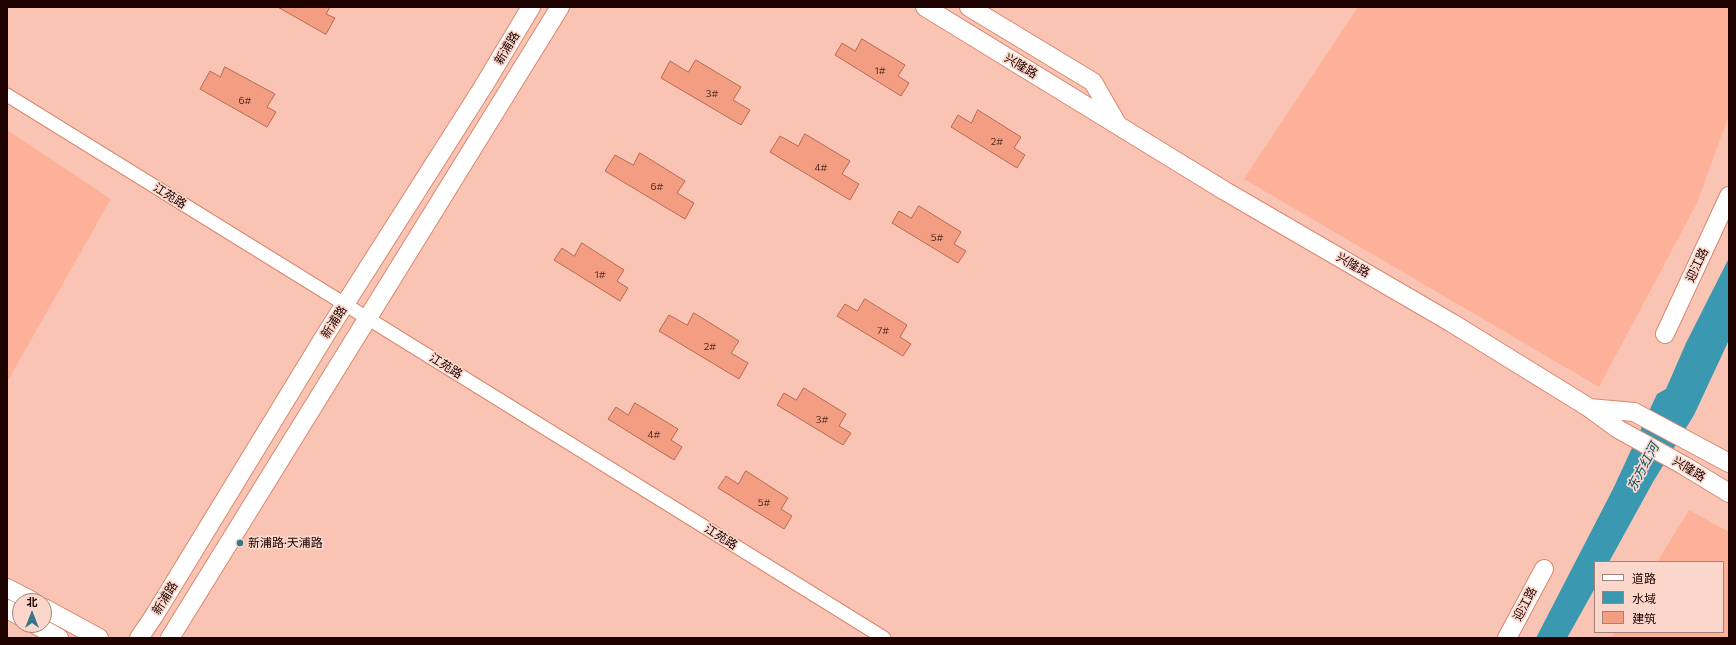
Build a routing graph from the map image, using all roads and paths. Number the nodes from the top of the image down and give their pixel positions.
1 (531, 7) edge
2 (560, 7) edge
3 (925, 7) edge
4 (969, 7) edge
5 (7, 95) edge
6 (1117, 124) junction
7 (1729, 196) edge
8 (345, 304) junction
9 (368, 318) junction
10 (1665, 334) dead end
11 (1588, 408) junction
12 (1729, 463) edge
13 (1729, 493) edge
14 (1544, 569) dead end
15 (7, 588) edge
16 (17, 593) edge
17 (52, 612) edge
18 (50, 633) edge
19 (59, 638) edge
20 (99, 638) edge
21 (139, 638) edge
22 (170, 638) edge
23 (884, 638) edge
24 (1507, 638) edge

1 - 8 main road, 新浦路
2 - 9 main road, 新浦路
3 - 6 main road, 兴隆路
4 - 6 main road, 兴隆路
5 - 8 street, 江苑路
6 - 11 main road, 兴隆路
7 - 10 main road, 迎江路
8 - 9 street, 江苑路
8 - 21 main road, 新浦路
9 - 22 main road, 新浦路
9 - 23 street, 江苑路
11 - 12 main road, 兴隆路
11 - 13 main road, 兴隆路
14 - 24 main road, 迎江路
15 - 16 main road
17 - 20 main road
18 - 19 main road

